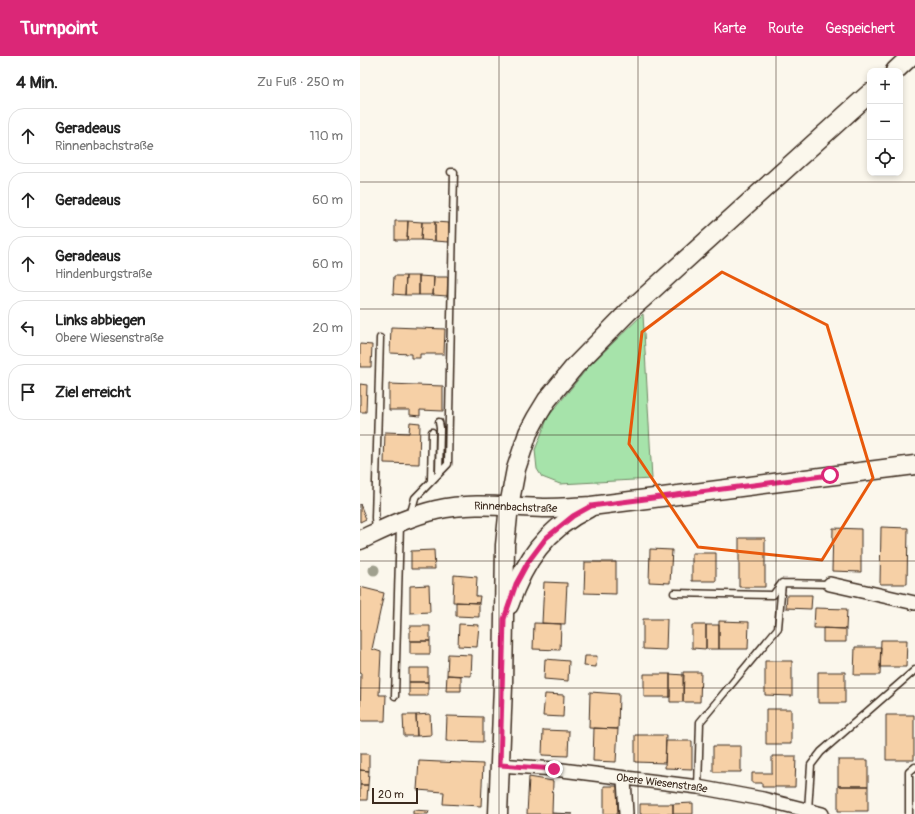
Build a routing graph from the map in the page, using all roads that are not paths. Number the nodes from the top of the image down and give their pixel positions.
1 (912, 56) edge
2 (898, 68) edge
3 (867, 96) edge
4 (451, 172) dead end
5 (380, 338) dead end
6 (439, 422) dead end
7 (432, 432) dead end
8 (915, 465) edge
9 (439, 473) junction
10 (431, 481) junction
11 (509, 506) junction
12 (591, 506) junction
13 (404, 521) junction
14 (376, 533) junction
15 (360, 540) edge
16 (782, 583) junction
17 (830, 584) joint
18 (674, 593) dead end
19 (915, 603) edge
20 (504, 619) junction
21 (915, 670) edge
22 (395, 696) dead end
23 (500, 765) junction
24 (915, 767) edge
25 (624, 779) junction
26 (698, 788) junction
27 (808, 810) junction
28 (498, 814) edge
29 (626, 814) edge
30 (822, 814) edge
31 (909, 814) edge

1 - 2 main road
3 - 11 main road
4 - 9 lane
5 - 14 lane
6 - 9 lane
7 - 10 lane
8 - 12 main road, Rinnenbachstraße
9 - 10 lane
10 - 13 lane
11 - 12 main road, Rinnenbachstraße
11 - 13 main road, Rinnenbachstraße
11 - 20 main road
12 - 20 main road
13 - 14 main road, Rinnenbachstraße
13 - 22 lane
14 - 15 main road, Rinnenbachstraße
16 - 17 lane
16 - 18 lane
16 - 26 lane
17 - 19 street
20 - 23 main road
21 - 27 lane
23 - 25 street, Obere Wiesenstraße
23 - 28 main road
24 - 31 lane
25 - 26 street, Obere Wiesenstraße
25 - 29 street
26 - 27 street, Obere Wiesenstraße
27 - 30 street, Obere Wiesenstraße

